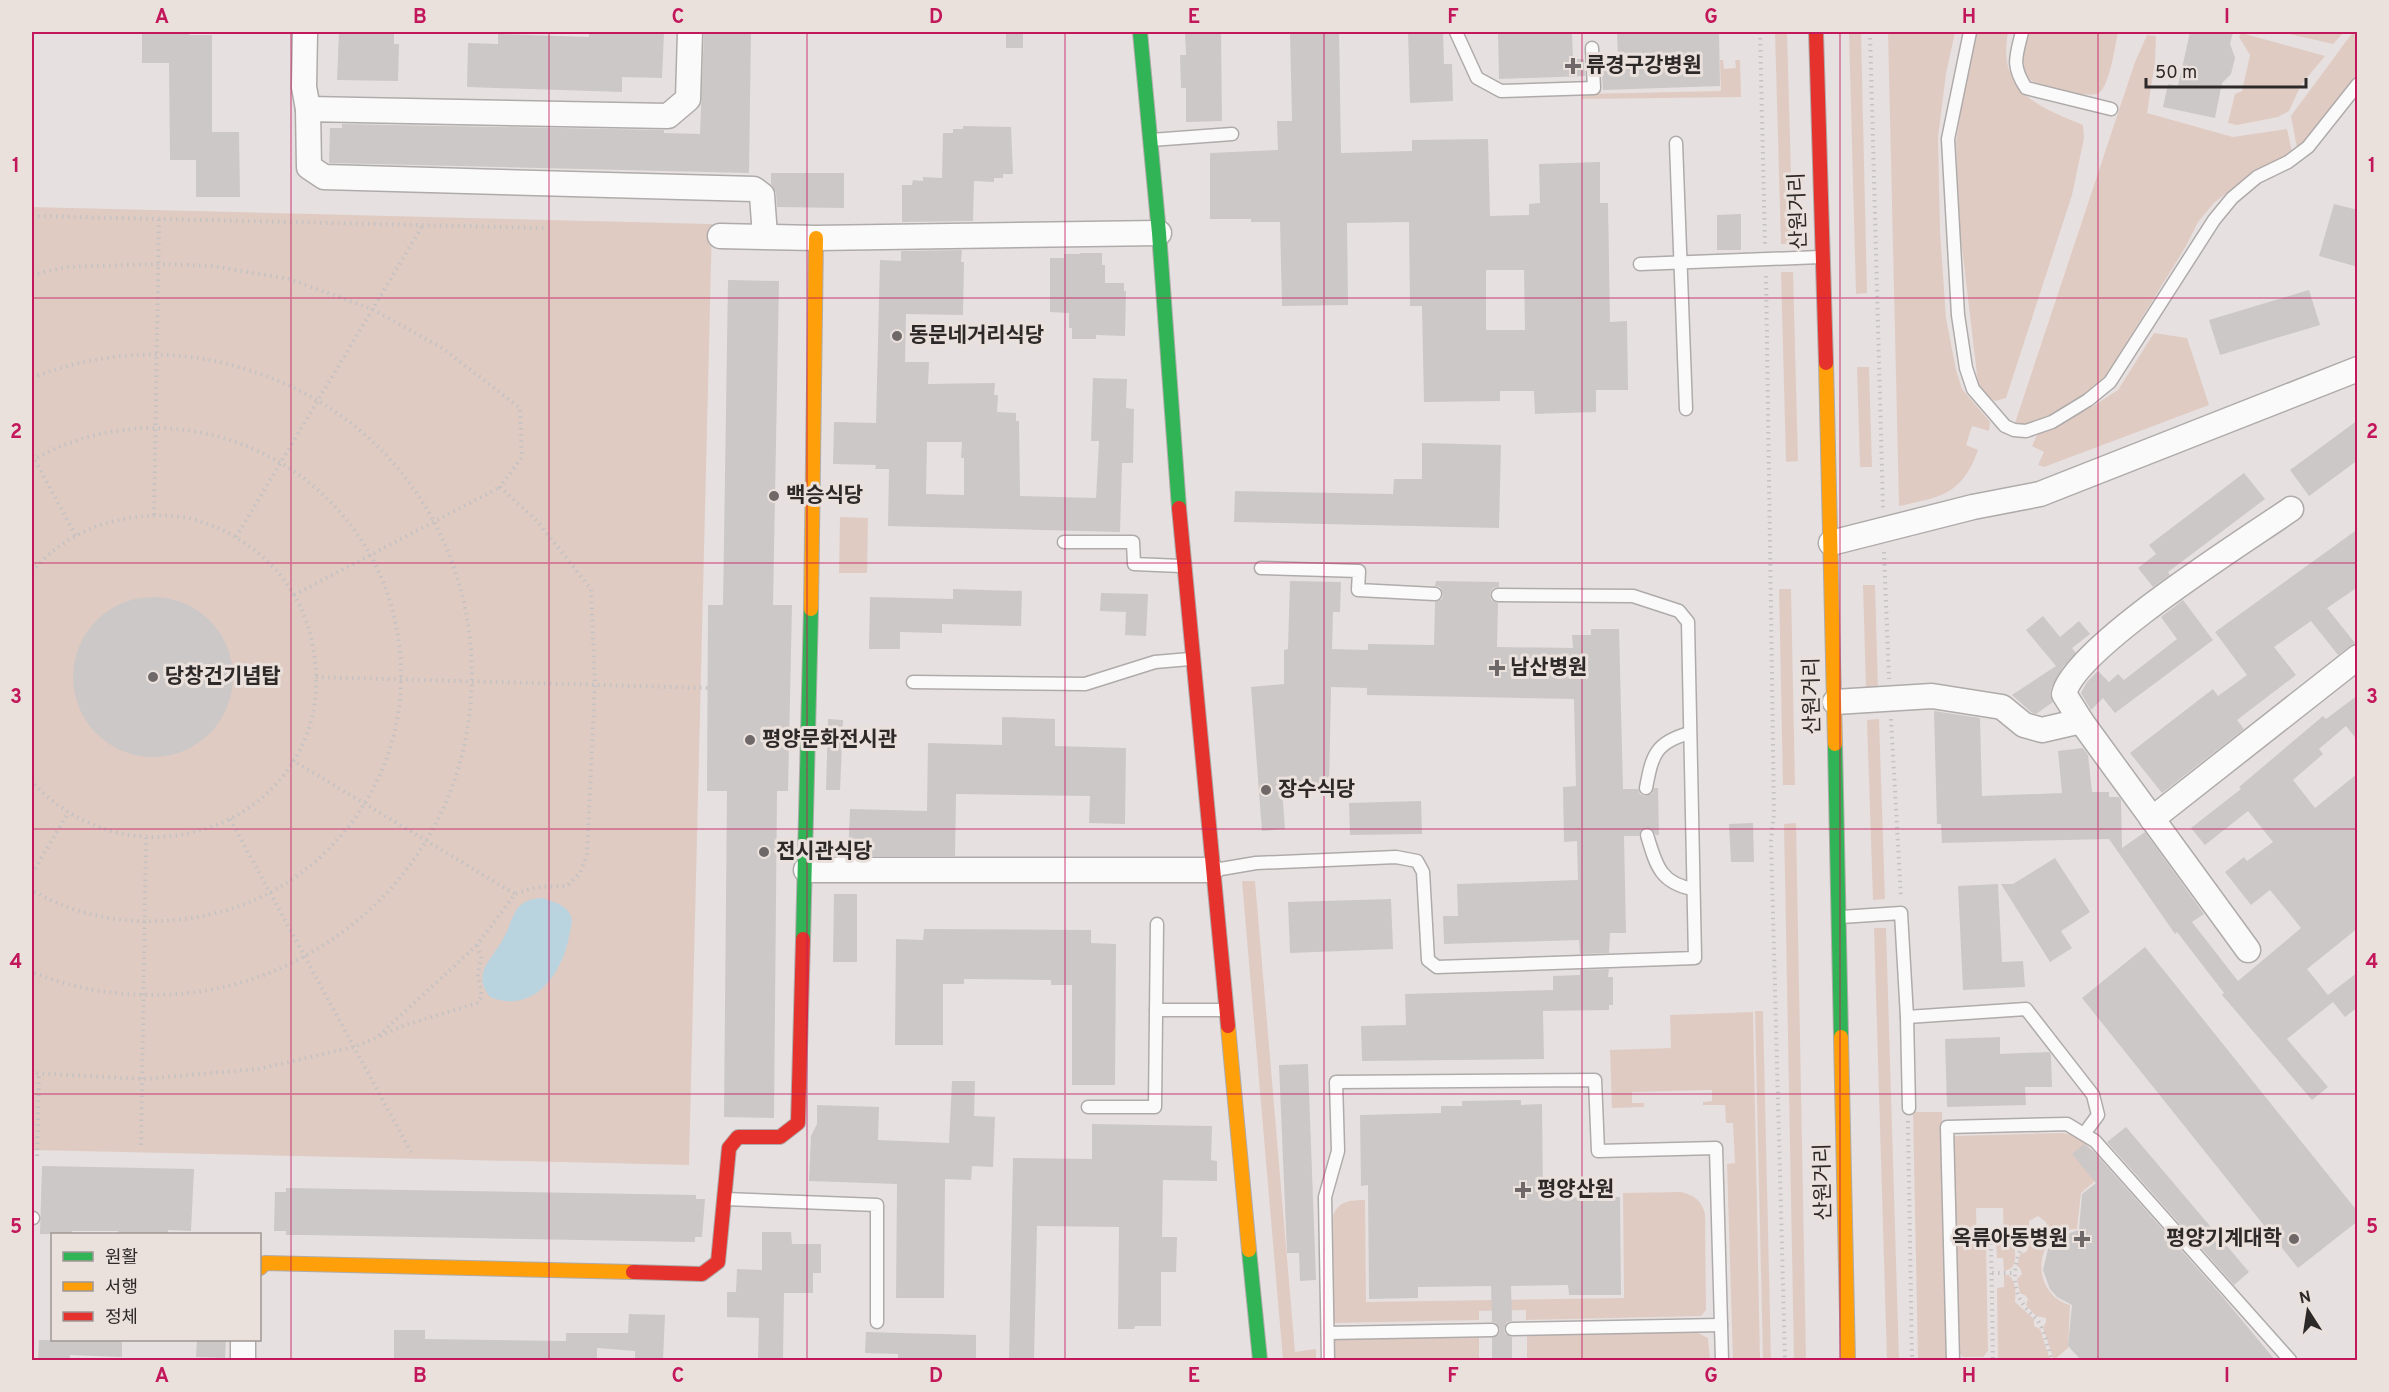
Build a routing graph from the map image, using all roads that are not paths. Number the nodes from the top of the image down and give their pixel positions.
1 (305, 32) edge
2 (690, 32) edge
3 (1140, 32) edge
4 (1456, 32) edge
5 (1815, 32) edge
6 (1970, 32) edge
7 (2022, 32) edge
8 (1592, 48) dead end
9 (2358, 84) edge
10 (308, 109) junction
11 (2111, 109) dead end
12 (1232, 134) dead end
13 (1150, 140) junction
14 (1676, 143) dead end
15 (1159, 233) junction
16 (720, 236) dead end
17 (765, 236) junction
18 (816, 238) junction
19 (1822, 257) junction
20 (1681, 262) junction
21 (1640, 264) dead end
22 (2358, 369) edge
23 (1686, 409) dead end
24 (2291, 509) dead end
25 (1064, 542) dead end
26 (1831, 543) junction
27 (1183, 566) junction
28 (1261, 568) dead end
29 (1435, 594) dead end
30 (1498, 595) dead end
31 (2358, 657) edge
32 (1191, 659) junction
33 (913, 682) dead end
34 (1835, 702) junction
35 (2080, 721) junction
36 (1690, 733) junction
37 (1646, 788) dead end
38 (2152, 819) junction
39 (1647, 835) dead end
40 (806, 870) junction
41 (1211, 870) junction
42 (1693, 889) junction
43 (1839, 917) junction
44 (1157, 924) dead end
45 (2248, 950) dead end
46 (1156, 1010) junction
47 (1225, 1010) junction
48 (1907, 1017) junction
49 (1088, 1107) dead end
50 (1909, 1108) road end
51 (2084, 1134) junction
52 (724, 1199) junction
53 (261, 1267) edge
54 (877, 1322) dead end
55 (1721, 1325) junction
56 (1512, 1329) dead end
57 (1492, 1330) dead end
58 (1328, 1333) junction
59 (243, 1341) edge
60 (243, 1360) edge
61 (1260, 1360) edge
62 (1328, 1360) edge
63 (1722, 1360) edge
64 (1848, 1360) edge
65 (1953, 1360) edge
66 (2290, 1360) edge

1 - 10 street
2 - 10 street
3 - 13 street
4 - 8 lane
5 - 19 street, 산원거리
6 - 9 lane
7 - 11 lane
10 - 17 street
12 - 13 lane
13 - 15 street
14 - 20 lane
15 - 18 street
15 - 27 street
16 - 17 street
17 - 18 street
18 - 40 street
19 - 20 lane
19 - 26 street, 산원거리
20 - 21 lane
20 - 23 lane
22 - 26 street
24 - 35 street
25 - 27 lane
26 - 34 street, 산원거리
27 - 32 street
28 - 29 lane
30 - 36 lane
31 - 38 street
32 - 33 lane
32 - 41 street
34 - 35 street
34 - 43 street, 산원거리
35 - 38 street
36 - 37 lane
36 - 42 lane
38 - 45 street
39 - 42 lane
40 - 41 street
40 - 52 street
41 - 42 lane
41 - 47 street
43 - 48 lane
43 - 64 street, 산원거리
44 - 46 lane
46 - 47 lane
46 - 49 lane
47 - 61 street
48 - 50 lane
48 - 51 lane
51 - 65 lane
51 - 66 lane
52 - 53 street
52 - 54 lane
55 - 56 lane
55 - 58 lane
55 - 63 lane
57 - 58 lane
58 - 62 lane
59 - 60 street

